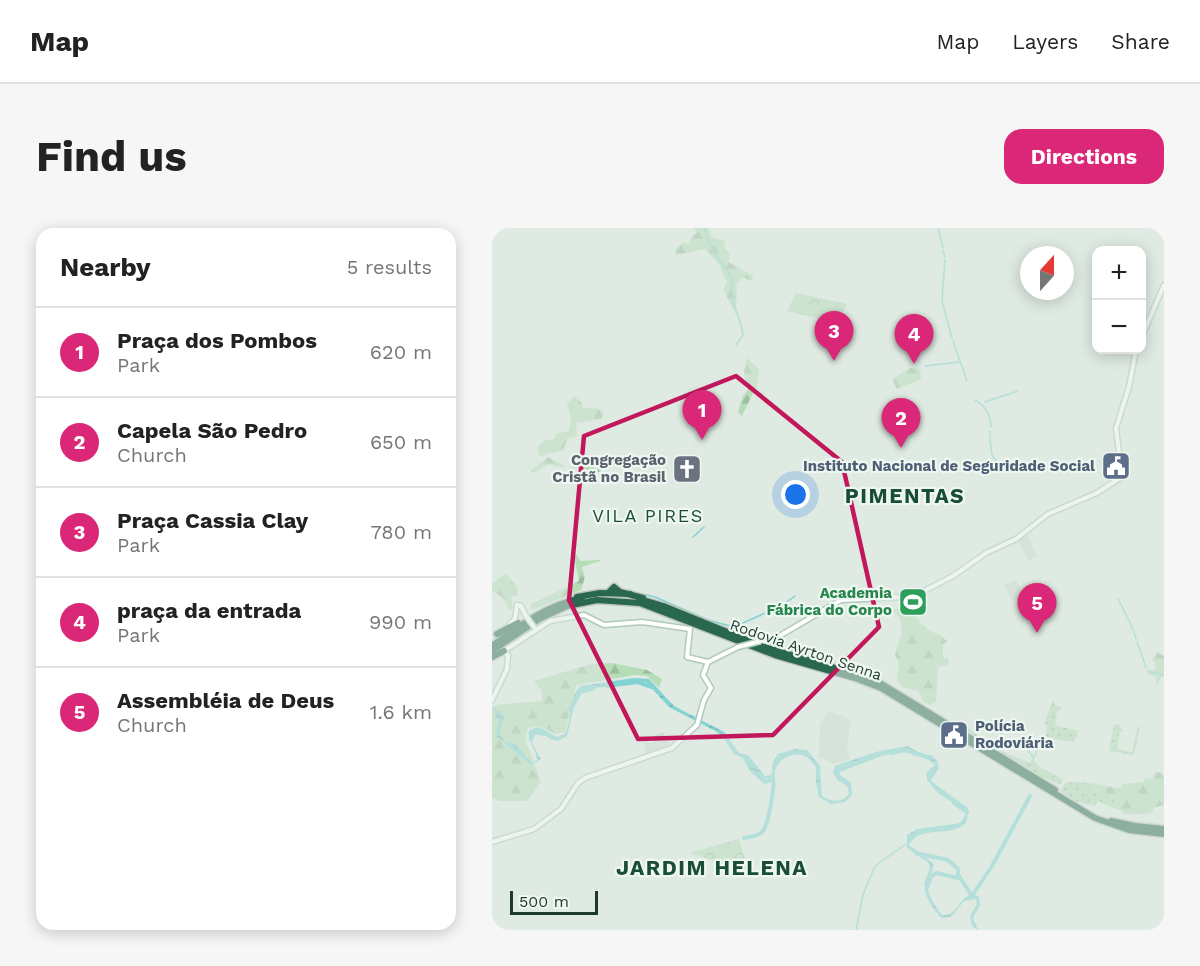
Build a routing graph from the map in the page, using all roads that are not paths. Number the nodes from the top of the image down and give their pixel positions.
1 (1164, 285) edge
2 (1146, 327) edge
3 (1135, 354) edge
4 (848, 599) junction
5 (658, 604) junction
6 (847, 604) dead end
7 (526, 618) junction
8 (542, 626) junction
9 (534, 628) junction
10 (529, 635) junction
11 (494, 636) edge
12 (492, 644) edge
13 (506, 653) junction
14 (492, 654) edge
15 (708, 662) junction
16 (492, 701) edge
17 (906, 702) junction
18 (941, 729) dead end
19 (1008, 772) dead end
20 (1041, 783) junction
21 (1057, 793) junction
22 (1070, 803) junction
23 (1094, 822) dead end
24 (1164, 833) edge
25 (1131, 835) dead end
26 (492, 842) edge

1 - 2 main road
3 - 4 main road
4 - 6 main road
4 - 15 main road, bridge
5 - 7 highway
5 - 12 highway, Rodovia Ayrton Senna
5 - 20 highway, Rodovia Ayrton Senna
7 - 9 main road, bridge
7 - 11 highway
7 - 11 main road
7 - 12 highway
8 - 9 main road
8 - 10 main road
8 - 15 main road
9 - 10 main road
10 - 13 main road
13 - 14 highway
13 - 16 main road
14 - 17 highway, Rodovia Ayrton Senna
15 - 26 main road
17 - 18 highway
17 - 20 highway, Rodovia Ayrton Senna
19 - 20 highway
20 - 21 highway, Rodovia Ayrton Senna
21 - 22 highway, Rodovia Ayrton Senna
21 - 24 highway, Rodovia Ayrton Senna
22 - 23 highway
22 - 24 highway, Rodovia Ayrton Senna
24 - 25 highway

